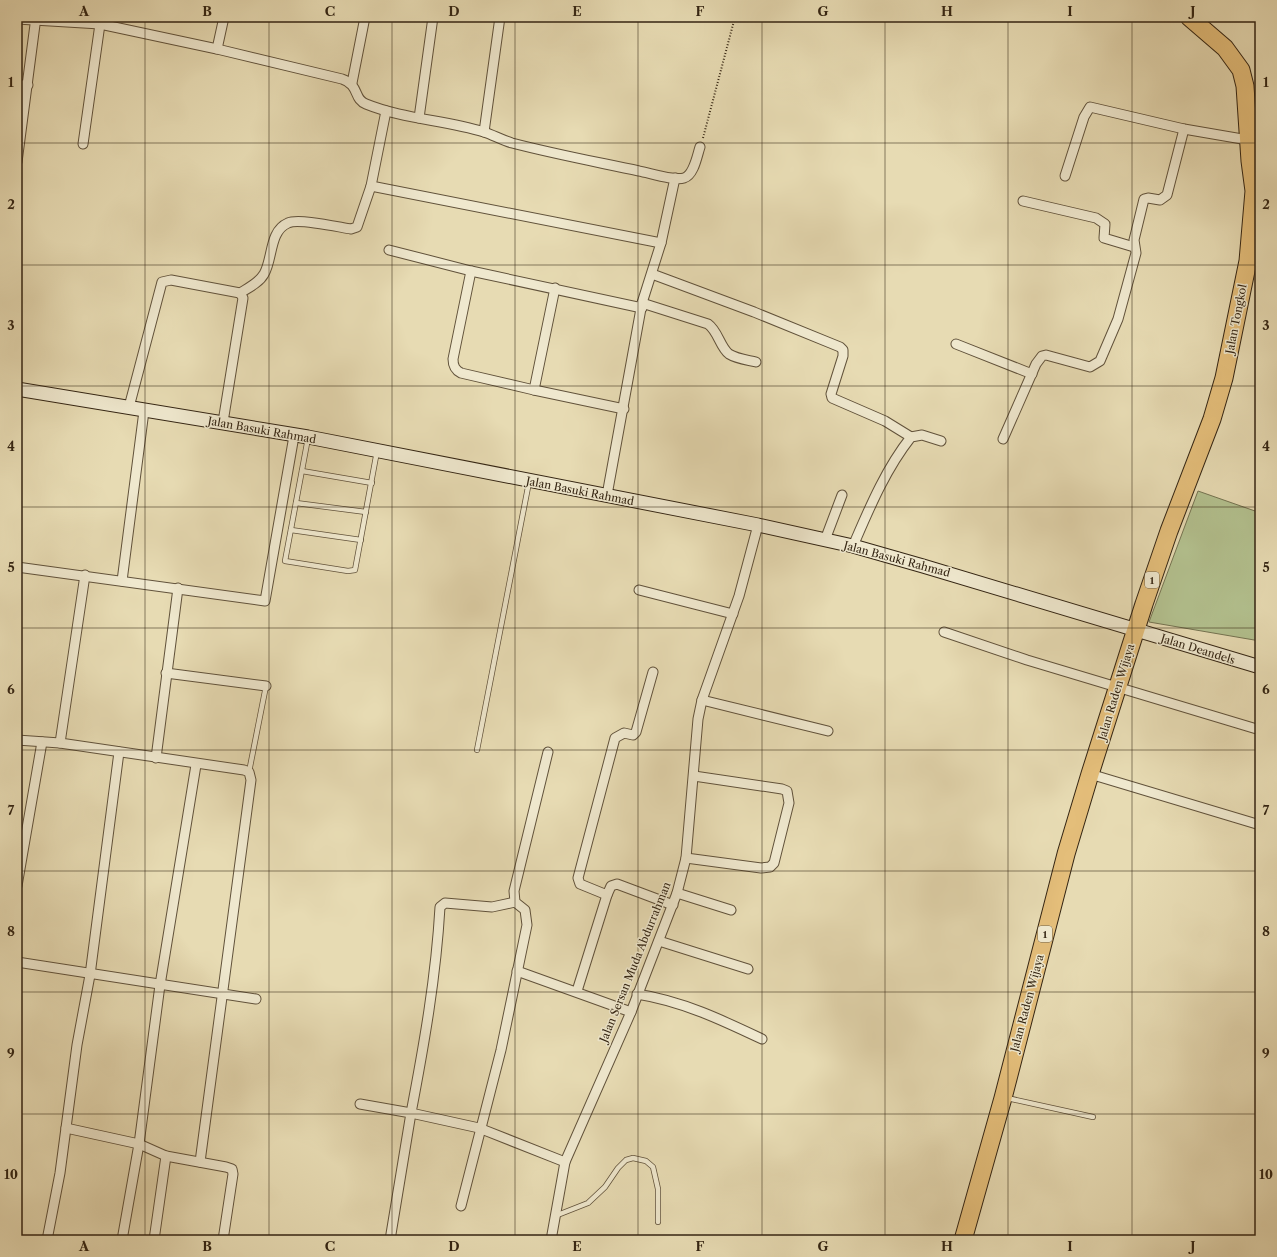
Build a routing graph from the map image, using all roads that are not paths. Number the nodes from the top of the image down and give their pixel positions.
1 (224, 17) edge
2 (365, 17) edge
3 (433, 17) edge
4 (500, 17) edge
5 (1189, 17) edge
6 (36, 18) edge
7 (17, 19) edge
8 (100, 24) junction
9 (217, 49) junction
10 (17, 84) edge
11 (352, 84) junction
12 (28, 86) junction
13 (386, 111) junction
14 (419, 118) junction
15 (1184, 130) junction
16 (484, 132) junction
17 (1254, 140) edge
18 (83, 144) dead end
19 (700, 147) road end
20 (17, 162) edge
21 (1065, 176) dead end
22 (675, 178) junction
23 (370, 186) junction
24 (1022, 201) dead end
25 (661, 242) junction
26 (1134, 247) junction
27 (389, 250) dead end
28 (471, 271) junction
29 (652, 274) junction
30 (555, 288) junction
31 (240, 293) junction
32 (642, 306) junction
33 (956, 344) dead end
34 (756, 362) dead end
35 (1032, 374) junction
36 (17, 389) edge
37 (534, 390) junction
38 (129, 407) junction
39 (624, 409) junction
40 (144, 411) junction
41 (223, 422) junction
42 (294, 436) junction
43 (308, 438) junction
44 (911, 438) junction
45 (1003, 439) dead end
46 (941, 441) dead end
47 (377, 451) junction
48 (302, 471) junction
49 (529, 481) junction
50 (372, 483) junction
51 (607, 495) junction
52 (842, 495) dead end
53 (296, 503) junction
54 (366, 512) junction
55 (758, 525) junction
56 (291, 530) junction
57 (361, 540) junction
58 (825, 540) junction
59 (852, 546) junction
60 (17, 566) edge
61 (85, 575) junction
62 (122, 581) junction
63 (178, 588) junction
64 (639, 590) dead end
65 (733, 614) junction
66 (1136, 630) junction
67 (944, 632) dead end
68 (1260, 667) edge
69 (653, 672) dead end
70 (166, 673) junction
71 (266, 686) joint
72 (1119, 686) junction
73 (702, 700) junction
74 (1260, 730) edge
75 (828, 731) dead end
76 (17, 740) edge
77 (42, 742) junction
78 (60, 743) junction
79 (477, 750) dead end
80 (119, 752) junction
81 (548, 752) dead end
82 (156, 758) junction
83 (196, 764) junction
84 (249, 772) junction
85 (1090, 774) junction
86 (694, 776) junction
87 (1260, 825) edge
88 (686, 858) junction
89 (17, 886) edge
90 (677, 893) junction
91 (607, 895) junction
92 (515, 902) junction
93 (673, 904) junction
94 (731, 910) dead end
95 (659, 941) junction
96 (17, 962) edge
97 (748, 969) dead end
98 (517, 971) junction
99 (90, 975) junction
100 (160, 985) junction
101 (577, 991) junction
102 (221, 993) junction
103 (638, 994) junction
104 (256, 999) dead end
105 (631, 1012) junction
106 (762, 1039) dead end
107 (1003, 1098) junction
108 (360, 1104) dead end
109 (411, 1113) junction
110 (1093, 1117) dead end
111 (66, 1128) junction
112 (479, 1128) junction
113 (139, 1144) junction
114 (166, 1156) junction
115 (200, 1162) junction
116 (565, 1162) junction
117 (461, 1206) dead end
118 (555, 1216) junction
119 (658, 1222) dead end
120 (47, 1240) edge
121 (122, 1240) edge
122 (154, 1240) edge
123 (223, 1240) edge
124 (390, 1240) edge
125 (551, 1240) edge
126 (963, 1240) edge

1 - 9 street
2 - 11 street
3 - 14 street
4 - 16 street
5 - 17 highway, Jalan Tongkol / 1
6 - 7 street
6 - 8 street
6 - 12 street
8 - 9 street
8 - 18 street
9 - 11 street
10 - 12 street
11 - 13 street
12 - 20 street
13 - 14 street
13 - 23 street
14 - 16 street
15 - 17 street
15 - 21 street
15 - 26 street
16 - 22 street
17 - 66 highway, Jalan Tongkol / 1
19 - 22 street
22 - 25 street
23 - 25 street
23 - 31 street
24 - 26 street
25 - 29 street
26 - 35 street
27 - 28 street
28 - 30 street
28 - 37 street
29 - 32 street
29 - 44 street
30 - 32 street
30 - 37 street
31 - 38 street
31 - 41 street
32 - 34 street
32 - 39 street
33 - 35 street
35 - 45 street
36 - 38 main road, Jalan Basuki Rahmad
37 - 39 street
38 - 40 main road, Jalan Basuki Rahmad
39 - 51 street
40 - 41 main road, Jalan Basuki Rahmad
40 - 62 street
41 - 42 main road, Jalan Basuki Rahmad
42 - 43 main road, Jalan Basuki Rahmad
42 - 63 street
43 - 47 main road, Jalan Basuki Rahmad
43 - 48 lane
44 - 46 street
44 - 59 street
47 - 49 main road, Jalan Basuki Rahmad
47 - 50 lane
48 - 50 lane
48 - 53 lane
49 - 51 main road, Jalan Basuki Rahmad
49 - 79 lane
50 - 54 lane
51 - 55 main road, Jalan Basuki Rahmad
52 - 58 street
53 - 54 lane
53 - 56 lane
54 - 57 lane
55 - 58 main road, Jalan Basuki Rahmad
55 - 65 street, Jalan Sersan Muda Abdurrahman
56 - 57 lane
56 - 57 lane
58 - 59 main road, Jalan Basuki Rahmad
59 - 66 main road, Jalan Basuki Rahmad
60 - 61 street
61 - 62 street
61 - 78 street
62 - 63 street
63 - 70 street
64 - 65 street
65 - 73 street, Jalan Sersan Muda Abdurrahman
66 - 68 main road, Jalan Deandels
66 - 72 highway, Jalan Raden Wijaya / 1
67 - 72 street
69 - 91 street
70 - 71 street
70 - 82 street
71 - 84 lane
72 - 74 street
72 - 85 highway, Jalan Raden Wijaya / 1
73 - 75 street
73 - 86 street, Jalan Sersan Muda Abdurrahman
76 - 77 street
77 - 78 street
77 - 89 street
78 - 80 street
80 - 82 street
80 - 99 street
81 - 92 street
82 - 83 street
83 - 84 street
83 - 100 street
84 - 102 street
85 - 87 street
85 - 107 highway, Jalan Raden Wijaya / 1
86 - 88 street, Jalan Sersan Muda Abdurrahman
86 - 88 street
88 - 90 street, Jalan Sersan Muda Abdurrahman
90 - 93 street, Jalan Sersan Muda Abdurrahman
90 - 94 street
91 - 93 street
91 - 101 street
92 - 98 street
92 - 109 street
93 - 95 street, Jalan Sersan Muda Abdurrahman
95 - 97 street
95 - 103 street, Jalan Sersan Muda Abdurrahman
96 - 99 street
98 - 101 street
98 - 112 street
99 - 100 street
99 - 111 street
100 - 102 street
100 - 113 street
101 - 105 street
102 - 104 street
102 - 115 street
103 - 105 street, Jalan Sersan Muda Abdurrahman
103 - 106 street
105 - 116 street, Jalan Sersan Muda Abdurrahman
107 - 110 lane
107 - 126 highway, Jalan Raden Wijaya / 1
108 - 109 street
109 - 112 street
109 - 124 street
111 - 113 street
111 - 120 street
112 - 116 street
112 - 117 street
113 - 114 street
113 - 121 street
114 - 115 street
114 - 122 street
115 - 123 street
116 - 118 street, Jalan Sersan Muda Abdurrahman
118 - 119 lane
118 - 125 street, Jalan Sersan Muda Abdurrahman

